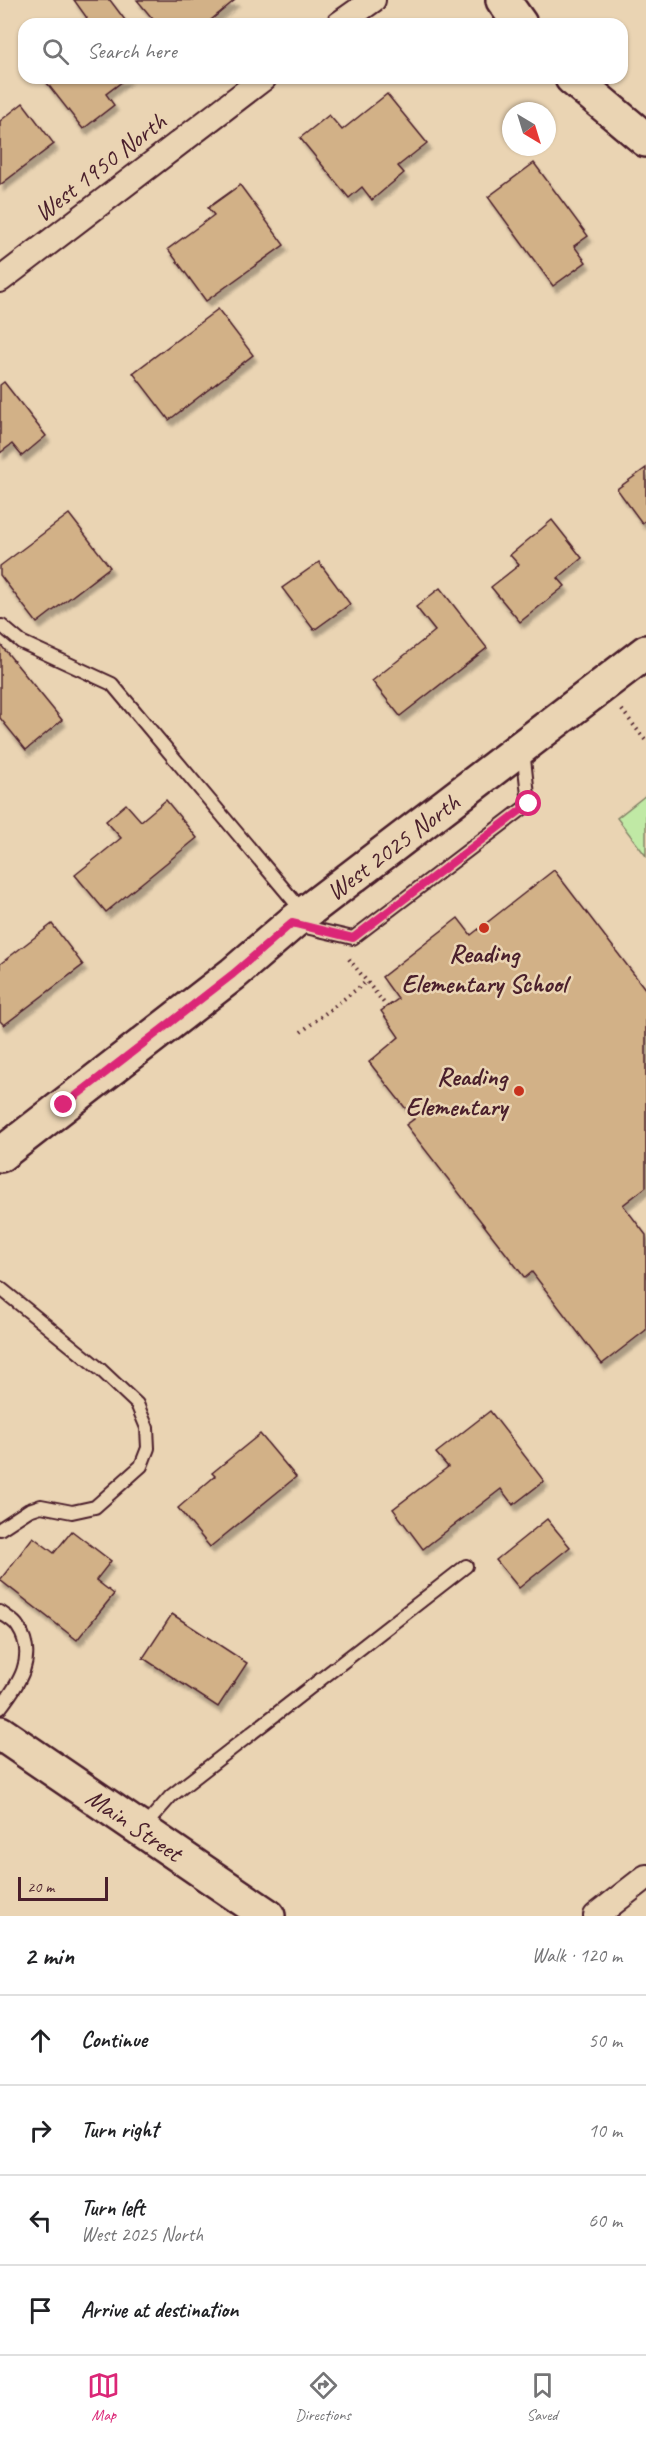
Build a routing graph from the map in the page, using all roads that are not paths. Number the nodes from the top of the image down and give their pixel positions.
1 (373, 0) edge
2 (503, 0) edge
3 (348, 18) edge
4 (516, 18) edge
5 (256, 84) edge
6 (579, 84) edge
7 (646, 140) edge
8 (0, 280) edge
9 (2, 626) dead end
10 (646, 652) edge
11 (522, 748) junction
12 (298, 919) junction
13 (0, 1155) edge
14 (0, 1288) edge
15 (0, 1528) edge
16 (466, 1566) dead end
17 (0, 1612) edge
18 (0, 1708) edge
19 (0, 1733) edge
20 (141, 1830) junction
21 (646, 1877) edge
22 (268, 1916) edge
23 (596, 1916) edge

1 - 3 street
2 - 4 street
5 - 8 street, West 1950 North
6 - 7 street
9 - 12 lane
10 - 11 street, West 2025 North
11 - 12 street, West 2025 North
11 - 12 lane
12 - 13 street, West 2025 North
14 - 15 lane
16 - 20 lane
17 - 18 lane
19 - 20 street, Main Street
20 - 22 street, Main Street
21 - 23 street

